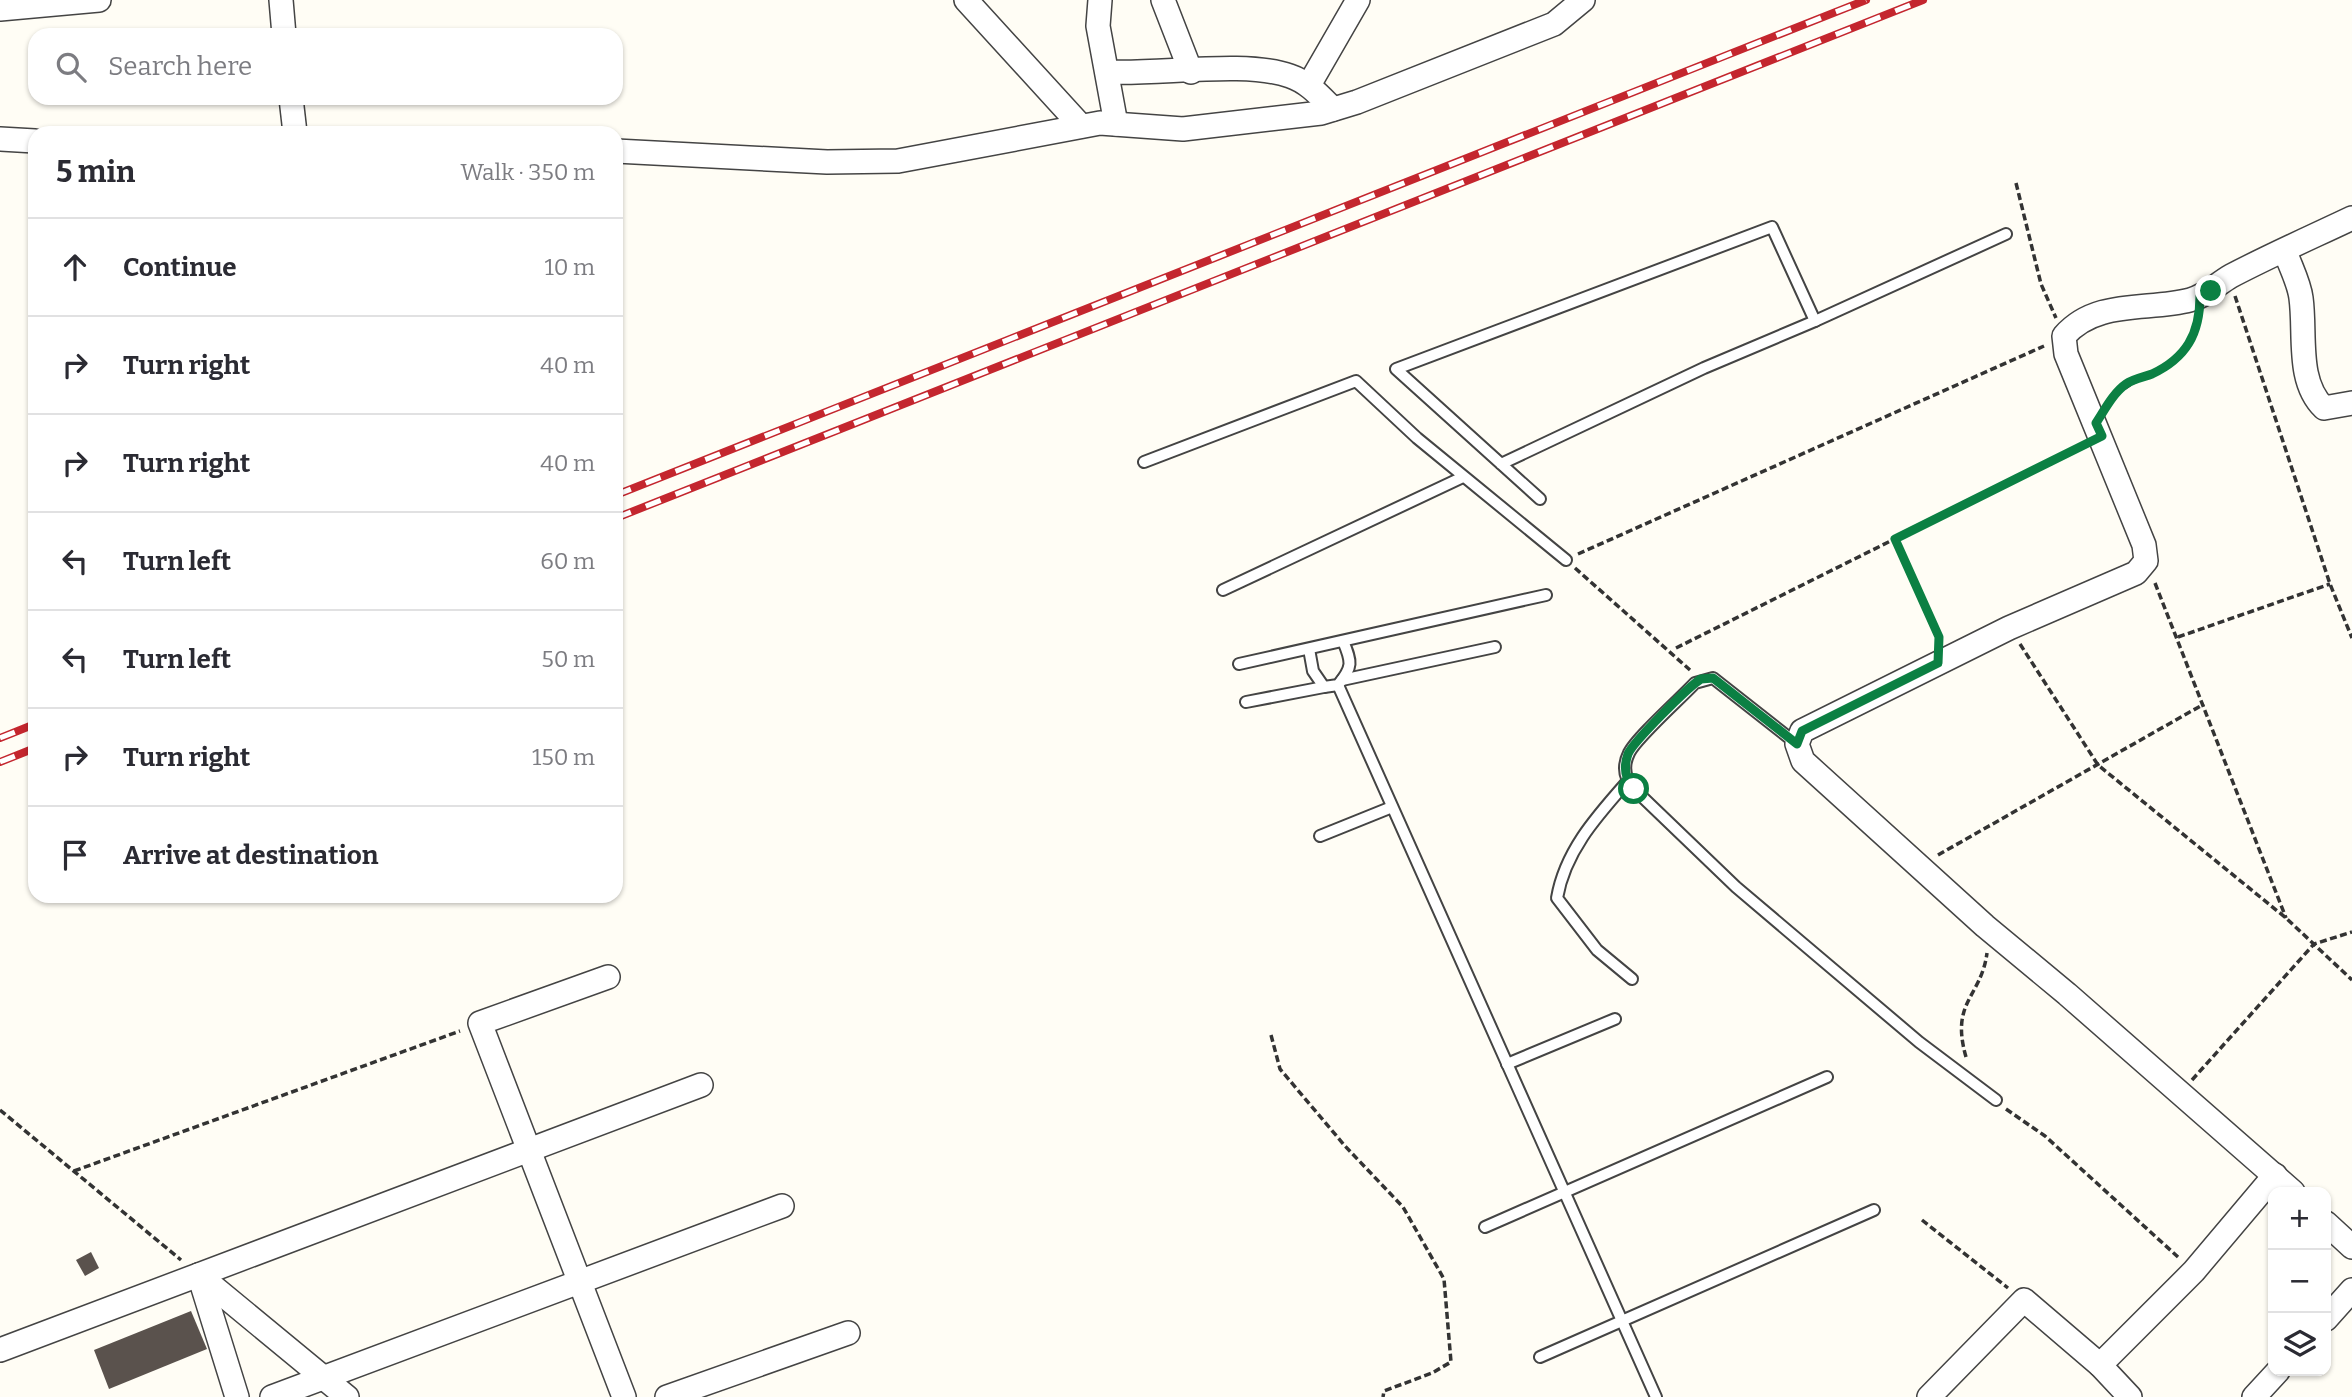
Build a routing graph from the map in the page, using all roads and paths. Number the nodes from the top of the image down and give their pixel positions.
1 (100, 0) edge
2 (281, 0) edge
3 (965, 0) edge
4 (1100, 0) edge
5 (1163, 0) edge
6 (1583, 0) edge
7 (1346, 6) edge
8 (0, 9) edge
9 (283, 28) edge
10 (1107, 72) junction
11 (1191, 72) junction
12 (1309, 85) junction
13 (292, 105) edge
14 (1333, 109) junction
15 (1116, 124) junction
16 (294, 126) edge
17 (1081, 126) junction
18 (0, 139) edge
19 (28, 141) edge
20 (623, 151) edge
21 (2016, 183) dead end
22 (2352, 218) edge
23 (2006, 234) dead end
24 (2285, 251) junction
25 (2229, 278) junction
26 (2200, 296) junction
27 (1815, 321) junction
28 (2064, 336) junction
29 (2352, 403) edge
30 (2099, 430) junction
31 (1143, 462) dead end
32 (1501, 464) junction
33 (1464, 477) junction
34 (1540, 499) dead end
35 (1895, 539) junction
36 (1566, 560) junction
37 (2146, 561) junction
38 (2330, 584) junction
39 (1223, 590) dead end
40 (1546, 595) dead end
41 (2009, 628) junction
42 (2178, 637) junction
43 (2352, 638) edge
44 (1343, 641) junction
45 (1495, 647) dead end
46 (1676, 648) dead end
47 (1309, 649) junction
48 (1938, 663) junction
49 (1239, 664) dead end
50 (1701, 679) junction
51 (1340, 683) junction
52 (1324, 687) junction
53 (1246, 702) dead end
54 (2204, 704) junction
55 (1797, 744) junction
56 (2098, 765) junction
57 (1627, 782) junction
58 (1392, 807) junction
59 (1320, 836) dead end
60 (1919, 866) junction
61 (2286, 918) junction
62 (1985, 926) junction
63 (2352, 932) edge
64 (2314, 944) junction
65 (608, 977) dead end
66 (1632, 979) dead end
67 (2352, 980) edge
68 (1615, 1019) dead end
69 (480, 1023) junction
70 (1270, 1035) dead end
71 (1507, 1064) junction
72 (1968, 1067) dead end
73 (1827, 1077) dead end
74 (701, 1085) dead end
75 (2181, 1092) junction
76 (1996, 1100) joint
77 (0, 1110) edge
78 (528, 1151) junction
79 (74, 1171) junction
80 (2276, 1175) junction
81 (2288, 1187) edge
82 (1565, 1194) junction
83 (782, 1206) dead end
84 (1874, 1210) dead end
85 (1922, 1220) dead end
86 (1485, 1227) dead end
87 (2331, 1228) edge
88 (2352, 1247) edge
89 (2194, 1271) junction
90 (199, 1275) junction
91 (579, 1282) junction
92 (2352, 1290) edge
93 (2024, 1300) junction
94 (2331, 1313) edge
95 (1622, 1323) junction
96 (848, 1333) dead end
97 (0, 1350) edge
98 (1540, 1357) dead end
99 (2100, 1365) junction
100 (2273, 1376) edge
101 (323, 1378) junction
102 (2121, 1394) edge
103 (237, 1397) edge
104 (272, 1397) edge
105 (347, 1397) edge
106 (624, 1397) edge
107 (667, 1397) edge
108 (1383, 1397) edge
109 (1656, 1397) edge
110 (1929, 1397) edge
111 (2254, 1397) edge

1 - 8 street
2 - 9 street
3 - 17 street
4 - 10 street
5 - 11 street
6 - 14 street
7 - 12 street
10 - 11 street
10 - 15 street
11 - 12 street
12 - 14 street
13 - 16 street
14 - 15 street
15 - 17 street
17 - 20 street
18 - 19 street
21 - 28 path
22 - 24 street
23 - 27 lane
24 - 25 street
24 - 29 street
25 - 26 street
25 - 38 path
26 - 28 street
26 - 30 path
27 - 32 lane
27 - 32 lane
28 - 30 street
28 - 36 path
30 - 35 path
30 - 37 street
31 - 33 lane
32 - 34 lane
33 - 36 lane
33 - 39 lane
35 - 46 path
35 - 48 path
36 - 50 path
37 - 41 street
37 - 42 path
38 - 42 path
38 - 43 path
40 - 44 lane
41 - 48 street
41 - 56 path
42 - 54 path
44 - 47 lane
44 - 51 lane
45 - 51 lane
47 - 49 lane
47 - 52 lane
48 - 55 street
50 - 55 lane
50 - 57 lane
51 - 52 lane
51 - 58 lane
52 - 53 lane
54 - 56 path
54 - 61 path
55 - 60 street
56 - 60 path
56 - 61 path
57 - 66 lane
57 - 76 lane
58 - 59 lane
58 - 71 lane
60 - 62 street
61 - 64 path
62 - 72 path
62 - 75 street
63 - 64 path
64 - 67 path
64 - 75 path
65 - 69 street
68 - 71 lane
69 - 78 street
69 - 79 path
70 - 108 path
71 - 82 lane
73 - 82 lane
74 - 78 street
75 - 80 street
76 - 89 path
77 - 79 path
78 - 90 street
78 - 91 street
79 - 90 path
80 - 81 street
80 - 89 street
82 - 86 lane
82 - 95 lane
83 - 91 street
84 - 95 lane
85 - 93 path
87 - 88 street
89 - 99 street
90 - 97 street
90 - 101 street
90 - 103 street
91 - 101 street
91 - 106 street
92 - 94 street
93 - 99 street
93 - 110 street
95 - 98 lane
95 - 109 lane
96 - 107 street
99 - 102 street
100 - 111 street
101 - 104 street
101 - 105 street

